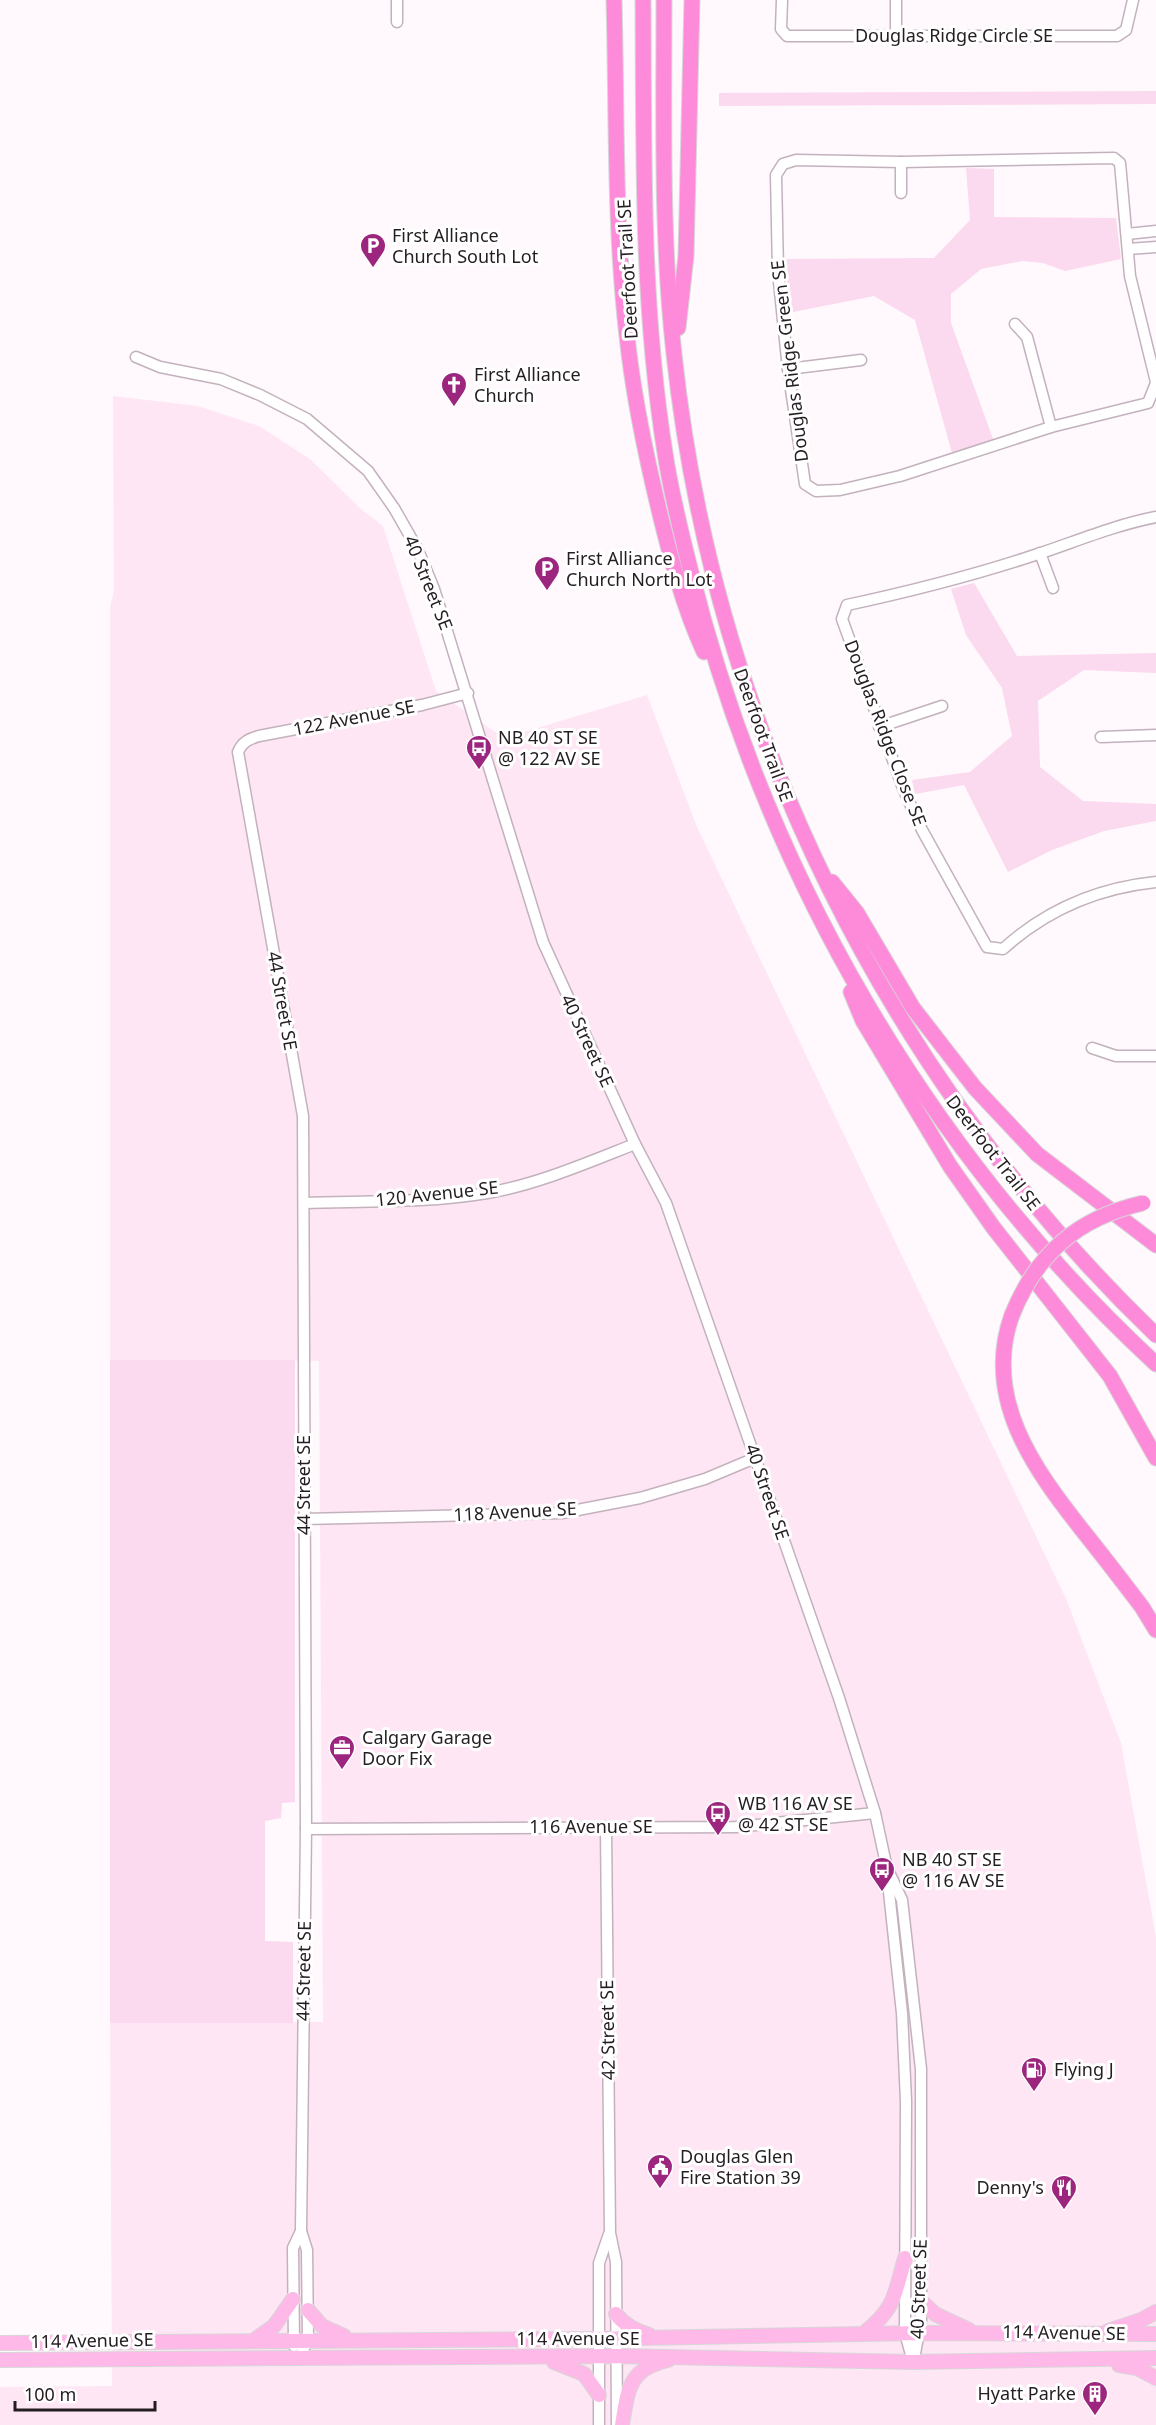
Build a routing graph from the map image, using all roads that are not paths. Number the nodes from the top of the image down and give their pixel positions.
1 (397, 0) edge
2 (614, 0) edge
3 (643, 0) edge
4 (664, 0) edge
5 (692, 0) edge
6 (782, 0) edge
7 (896, 0) edge
8 (1133, 0) edge
9 (397, 22) dead end
10 (896, 36) junction
11 (901, 162) junction
12 (901, 193) dead end
13 (1156, 231) edge
14 (1127, 234) junction
15 (1156, 247) edge
16 (1128, 249) junction
17 (1015, 324) dead end
18 (136, 357) dead end
19 (674, 358) junction
20 (861, 360) dead end
21 (788, 369) junction
22 (1156, 383) edge
23 (1051, 428) junction
24 (1156, 517) edge
25 (1040, 554) junction
26 (1053, 588) dead end
27 (468, 693) junction
28 (942, 706) dead end
29 (879, 727) junction
30 (737, 728) junction
31 (1156, 735) edge
32 (1101, 737) dead end
33 (241, 745) joint
34 (816, 863) junction
35 (1156, 882) edge
36 (827, 934) junction
37 (1092, 1048) dead end
38 (1156, 1056) edge
39 (635, 1144) junction
40 (1150, 1202) edge
41 (304, 1203) junction
42 (1156, 1245) edge
43 (1156, 1335) edge
44 (1156, 1364) edge
45 (755, 1458) junction
46 (1156, 1458) edge
47 (304, 1519) junction
48 (1156, 1630) edge
49 (875, 1813) junction
50 (606, 1827) junction
51 (306, 1829) junction
52 (886, 1864) junction
53 (302, 2231) junction
54 (609, 2234) junction
55 (905, 2258) junction
56 (292, 2299) junction
57 (920, 2300) junction
58 (308, 2310) junction
59 (1156, 2312) edge
60 (616, 2314) junction
61 (973, 2332) junction
62 (905, 2333) junction
63 (921, 2333) junction
64 (863, 2334) junction
65 (1101, 2334) junction
66 (1156, 2334) edge
67 (663, 2338) junction
68 (352, 2339) junction
69 (598, 2339) junction
70 (616, 2339) junction
71 (256, 2340) junction
72 (292, 2340) junction
73 (308, 2340) junction
74 (0, 2343) edge
75 (617, 2356) junction
76 (682, 2356) junction
77 (598, 2357) junction
78 (299, 2358) junction
79 (537, 2358) junction
80 (1156, 2358) edge
81 (0, 2360) edge
82 (1096, 2360) junction
83 (914, 2362) junction
84 (1156, 2378) edge
85 (599, 2395) junction
86 (599, 2425) edge
87 (617, 2425) edge
88 (622, 2425) edge

1 - 9 street
2 - 30 highway
3 - 30 highway, Deerfoot Trail SE
4 - 19 highway, Deerfoot Trail SE
5 - 19 highway
6 - 10 street, Douglas Ridge Circle SE
7 - 10 street
8 - 10 street, Douglas Ridge Circle SE
11 - 12 street
11 - 14 street, Douglas Ridge Green SE
11 - 21 street, Douglas Ridge Green SE
13 - 14 street
14 - 16 street, Douglas Ridge Green SE
15 - 16 street
16 - 22 street, Douglas Ridge Green SE
17 - 23 street
18 - 27 street, 40 Street SE
19 - 34 highway, Deerfoot Trail SE
20 - 21 street
21 - 23 street, Douglas Ridge Green SE
22 - 23 street, Douglas Ridge Green SE
24 - 25 street, Douglas Ridge Close SE
25 - 26 street
25 - 29 street, Douglas Ridge Close SE
27 - 33 street, 122 Avenue SE
27 - 39 street, 40 Street SE
28 - 29 street
29 - 35 street, Douglas Ridge Close SE
30 - 36 highway, Deerfoot Trail SE
31 - 32 street
33 - 41 street, 44 Street SE
34 - 42 highway
34 - 43 highway, Deerfoot Trail SE
36 - 44 highway, Deerfoot Trail SE
36 - 46 highway
37 - 38 street
39 - 41 street, 120 Avenue SE
39 - 45 street, 40 Street SE
40 - 48 highway, bridge
41 - 47 street, 44 Street SE
45 - 47 street, 118 Avenue SE
45 - 49 street, 40 Street SE
47 - 51 street, 44 Street SE
49 - 50 street, 116 Avenue SE
49 - 52 street, 40 Street SE
50 - 51 street, 116 Avenue SE
50 - 54 street, 42 Street SE
51 - 53 street, 44 Street SE
52 - 55 street, 40 Street SE
52 - 57 street, 40 Street SE
53 - 56 street, 44 Street SE
53 - 58 street, 44 Street SE
54 - 60 street, 42 Street SE
54 - 69 street, 42 Street SE
55 - 62 street, 40 Street SE
55 - 64 main road
56 - 71 main road
56 - 72 street, 44 Street SE
57 - 61 main road
57 - 63 street, 40 Street SE
58 - 68 main road
58 - 73 street, 44 Street SE
59 - 65 main road
60 - 67 main road
60 - 70 street, 42 Street SE
61 - 63 main road, 114 Avenue SE
61 - 65 main road, 114 Avenue SE
62 - 63 main road, 114 Avenue SE
62 - 64 main road, 114 Avenue SE
62 - 83 street, 40 Street SE
63 - 83 street, 40 Street SE
64 - 67 main road, 114 Avenue SE
65 - 66 main road, 114 Avenue SE
67 - 70 main road, 114 Avenue SE
68 - 69 main road, 114 Avenue SE
68 - 73 main road, 114 Avenue SE
69 - 70 main road, 114 Avenue SE
69 - 77 street, 42 Street SE
70 - 75 street, 42 Street SE
71 - 72 main road, 114 Avenue SE
71 - 74 main road, 114 Avenue SE
72 - 73 main road, 114 Avenue SE
72 - 78 street, 44 Street SE
73 - 78 street, 44 Street SE
75 - 76 main road, 114 Avenue SE
75 - 77 main road, 114 Avenue SE
75 - 87 street, 42 Street SE
76 - 83 main road, 114 Avenue SE
76 - 88 main road
77 - 79 main road, 114 Avenue SE
77 - 85 street, 42 Street SE
78 - 79 main road, 114 Avenue SE
78 - 81 main road, 114 Avenue SE
79 - 85 main road
80 - 82 main road, 114 Avenue SE
82 - 83 main road, 114 Avenue SE
82 - 84 main road
85 - 86 street, 42 Street SE

